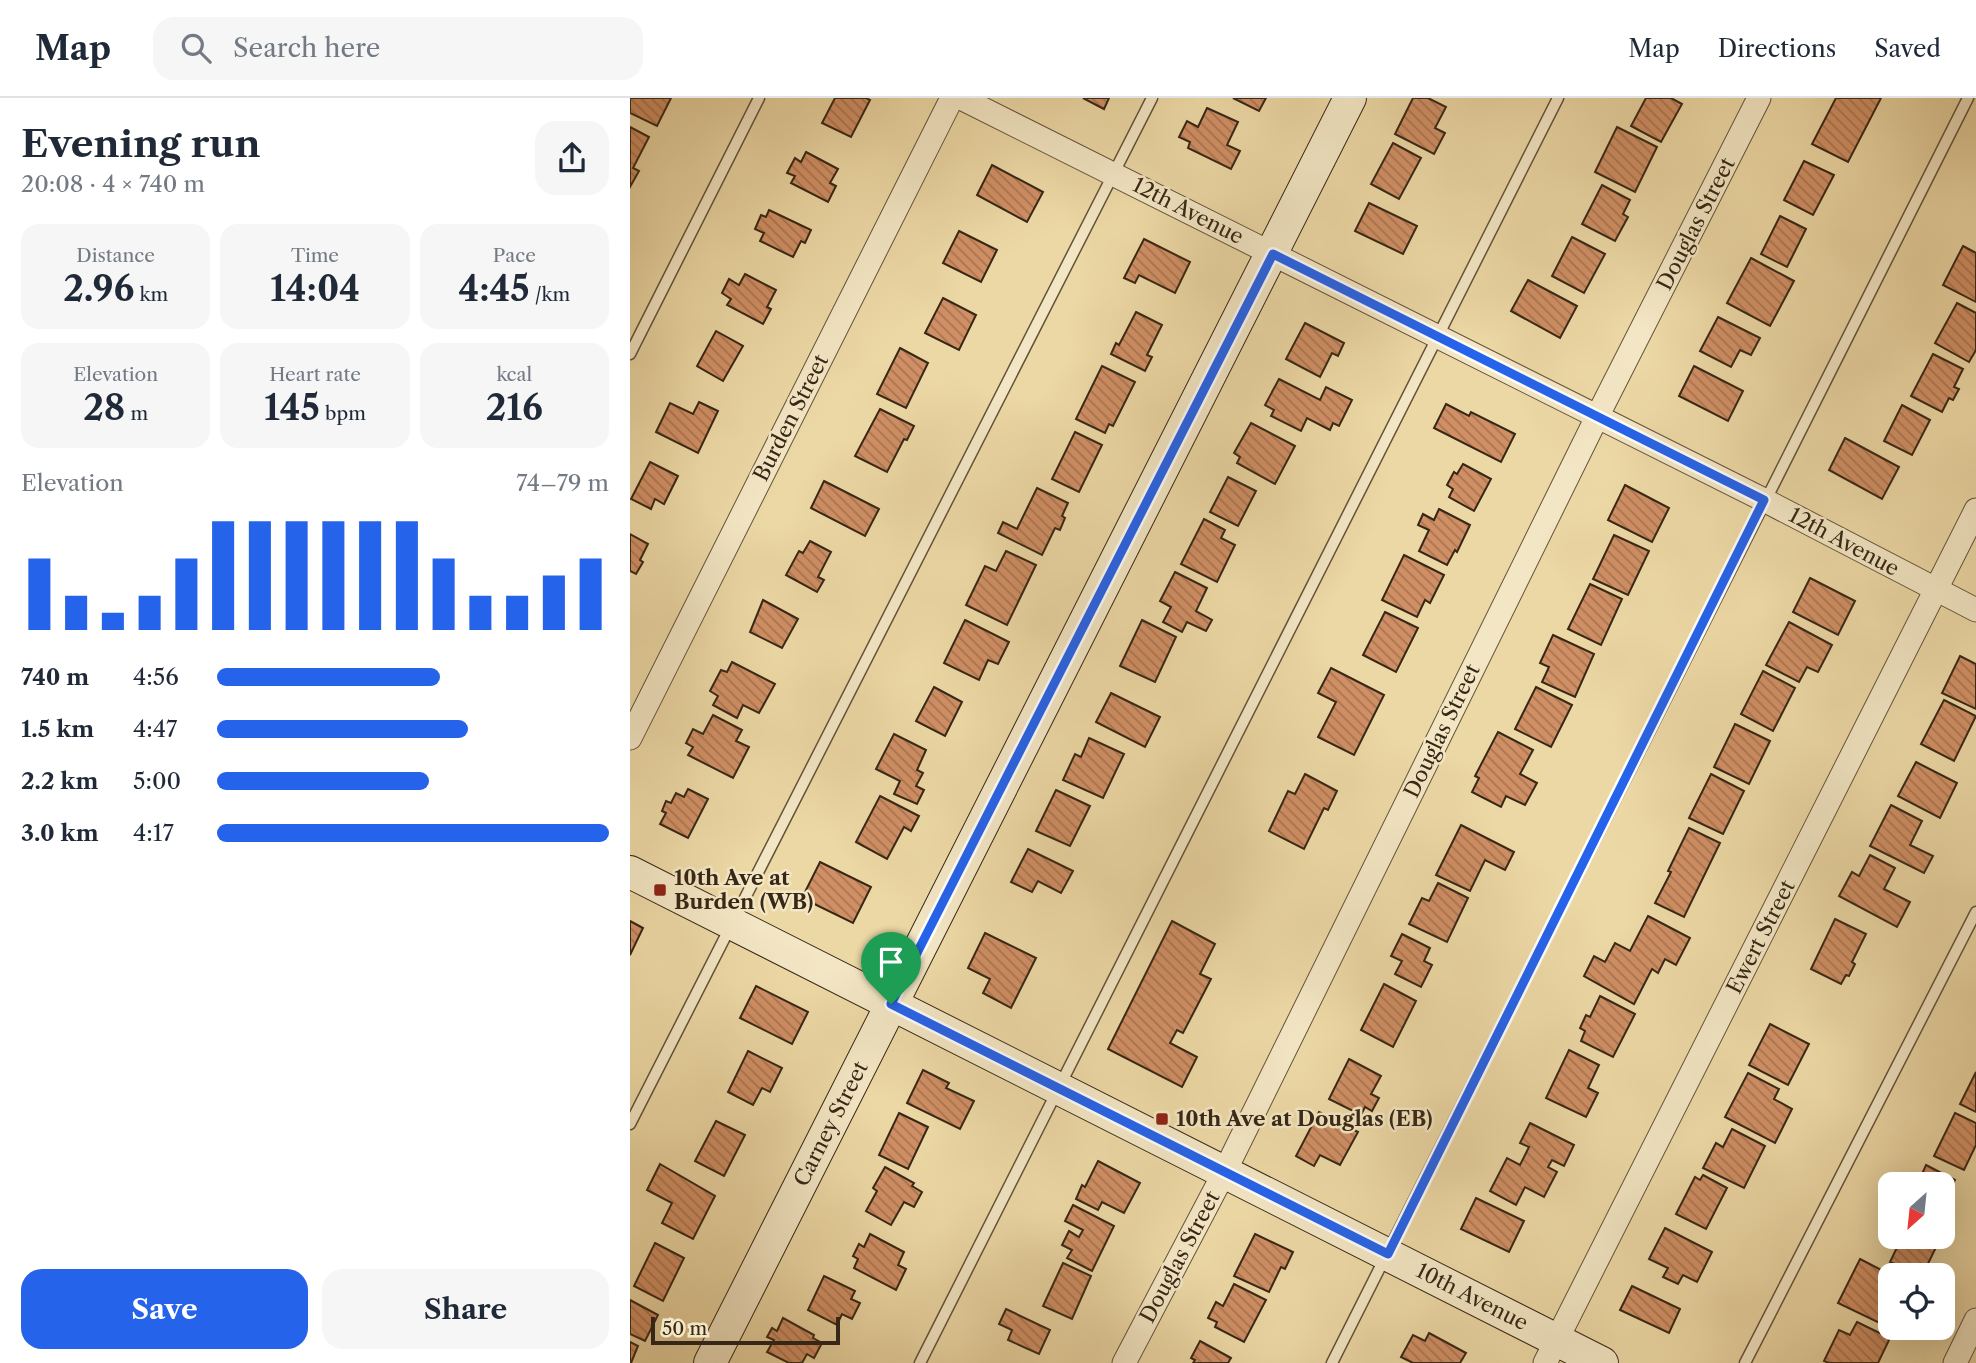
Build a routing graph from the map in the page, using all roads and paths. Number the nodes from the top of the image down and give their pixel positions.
1 (759, 98) edge
2 (951, 98) edge
3 (961, 98) edge
4 (1153, 98) edge
5 (1350, 98) edge
6 (1558, 98) edge
7 (1759, 98) edge
8 (1968, 98) edge
9 (1116, 174) junction
10 (1273, 254) junction
11 (1437, 338) junction
12 (630, 354) edge
13 (1597, 417) junction
14 (1764, 500) junction
15 (1976, 510) edge
16 (1936, 590) junction
17 (1976, 610) edge
18 (630, 738) edge
19 (630, 872) edge
20 (1976, 912) edge
21 (733, 924) junction
22 (891, 1004) junction
23 (1058, 1088) junction
24 (630, 1124) edge
25 (1225, 1171) junction
26 (1388, 1254) junction
27 (1976, 1320) edge
28 (1551, 1352) edge
29 (710, 1363) edge
30 (920, 1363) edge
31 (1124, 1363) edge
32 (1332, 1363) edge
33 (1602, 1363) edge
34 (1745, 1363) edge
35 (1955, 1363) edge

1 - 12 lane
2 - 18 street, Burden Street
3 - 9 street, 12th Avenue
4 - 9 lane
5 - 10 street, Carney Street
6 - 11 lane
7 - 13 street, Douglas Street
8 - 14 lane
9 - 10 street, 12th Avenue
9 - 21 lane
10 - 11 street, 12th Avenue
10 - 22 street, Carney Street
11 - 13 street, 12th Avenue
11 - 23 lane
13 - 14 street, 12th Avenue
13 - 25 street, Douglas Street
14 - 16 street, 12th Avenue
14 - 26 lane
15 - 16 street, Ewert Street
16 - 17 street, 12th Avenue
16 - 28 street, Ewert Street
19 - 21 street, 10th Avenue
20 - 34 lane
21 - 22 street, 10th Avenue
21 - 24 lane
22 - 23 street, 10th Avenue
22 - 29 street, Carney Street
23 - 25 street, 10th Avenue
23 - 30 lane
25 - 26 street, 10th Avenue
25 - 31 street, Douglas Street
26 - 28 street, 10th Avenue
26 - 32 lane
27 - 35 street
28 - 33 street, 10th Avenue

